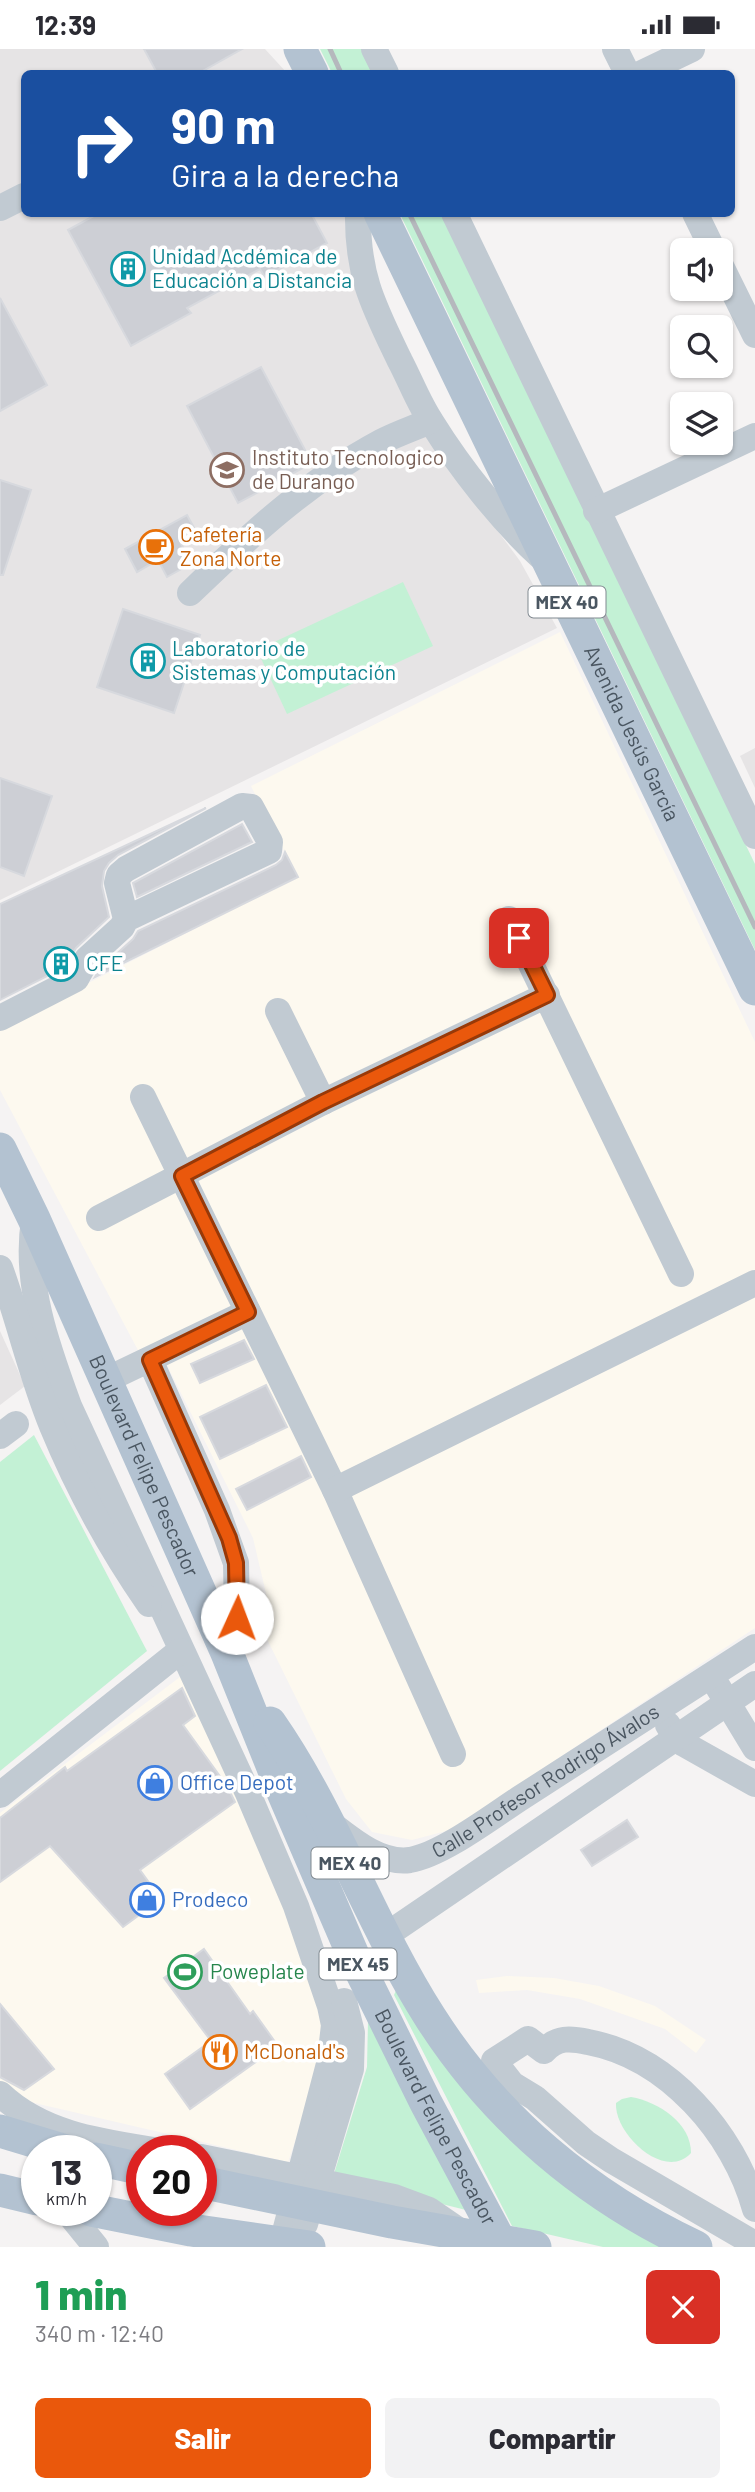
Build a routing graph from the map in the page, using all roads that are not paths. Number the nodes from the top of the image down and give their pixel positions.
1 (284, 49) edge
2 (300, 49) edge
3 (374, 49) edge
4 (615, 49) edge
5 (692, 49) edge
6 (307, 70) edge
7 (309, 70) edge
8 (384, 70) edge
9 (626, 70) edge
10 (648, 70) edge
11 (21, 198) edge
12 (0, 208) edge
13 (358, 217) edge
14 (382, 217) edge
15 (456, 217) edge
16 (697, 217) edge
17 (707, 238) edge
18 (733, 290) edge
19 (755, 335) edge
20 (430, 421) junction
21 (755, 436) edge
22 (596, 511) junction
23 (550, 565) junction
24 (191, 593) dead end
25 (755, 837) edge
26 (126, 919) junction
27 (509, 919) dead end
28 (755, 989) edge
29 (547, 995) junction
30 (42, 997) junction
31 (0, 1003) edge
32 (278, 1011) dead end
33 (0, 1018) edge
34 (143, 1097) dead end
35 (323, 1102) junction
36 (0, 1149) edge
37 (182, 1176) junction
38 (99, 1218) dead end
39 (34, 1219) junction
40 (0, 1268) edge
41 (681, 1273) dead end
42 (755, 1283) edge
43 (248, 1312) junction
44 (150, 1360) junction
45 (106, 1380) junction
46 (335, 1490) junction
47 (755, 1647) edge
48 (180, 1651) junction
49 (233, 1666) junction
50 (710, 1676) junction
51 (755, 1683) edge
52 (727, 1702) junction
53 (657, 1710) junction
54 (676, 1738) junction
55 (755, 1748) edge
56 (453, 1753) dead end
57 (755, 1784) edge
58 (0, 1795) edge
59 (330, 1823) junction
60 (385, 1936) junction
61 (376, 2004) junction
62 (486, 2092) junction
63 (0, 2094) edge
64 (126, 2145) edge
65 (217, 2162) edge
66 (217, 2184) edge
67 (0, 2190) edge
68 (306, 2192) junction
69 (21, 2195) edge
70 (755, 2209) edge
71 (112, 2214) edge
72 (79, 2226) edge
73 (191, 2230) junction
74 (501, 2243) edge
75 (755, 2244) edge
76 (297, 2245) edge
77 (96, 2247) edge
78 (223, 2247) edge
79 (535, 2247) edge
80 (696, 2247) edge
81 (708, 2247) edge

1 - 6 street
2 - 7 main road
3 - 8 street
4 - 9 street
5 - 10 street
11 - 12 street
13 - 20 street
14 - 23 main road, Avenida Jesús García / MEX 40
15 - 22 street
16 - 17 street
18 - 19 street
20 - 23 street
20 - 24 street
21 - 22 street
22 - 25 street
23 - 28 main road, Avenida Jesús García / MEX 40
26 - 26 street
26 - 30 street
27 - 29 street
29 - 35 street
29 - 41 street
30 - 31 street
30 - 33 street
32 - 35 street
34 - 37 street
35 - 37 street
36 - 39 main road, Boulevard Felipe Pescador / MEX 40
37 - 38 street
37 - 43 street
39 - 45 main road, Boulevard Felipe Pescador / MEX 40
39 - 48 street
40 - 48 street
42 - 46 street
43 - 44 street
43 - 46 street
44 - 45 street
44 - 49 street
45 - 49 main road, Boulevard Felipe Pescador / MEX 40
46 - 56 street
47 - 50 street, Calle Profesor Rodrigo Ávalos
48 - 58 street
48 - 68 street
49 - 59 main road, MEX 40
49 - 61 main road, Boulevard Felipe Pescador / MEX 45
50 - 52 street
50 - 53 street, Calle Profesor Rodrigo Ávalos
51 - 52 street, Calle Profesor Rodrigo Ávalos
52 - 54 street, Calle Profesor Rodrigo Ávalos
52 - 55 street
53 - 54 street
53 - 59 street, Calle Profesor Rodrigo Ávalos
54 - 57 street
54 - 60 street, Calle Profesor Rodrigo Ávalos
59 - 60 main road, MEX 40
60 - 61 main road
60 - 62 main road, MEX 40
61 - 74 main road, Boulevard Felipe Pescador / MEX 45
62 - 80 main road, MEX 40
62 - 81 street
63 - 64 street
65 - 68 street
66 - 68 main road
67 - 69 main road
68 - 74 main road
68 - 76 street
70 - 75 street
71 - 73 main road
72 - 77 street
73 - 76 main road
73 - 78 main road
74 - 79 main road

